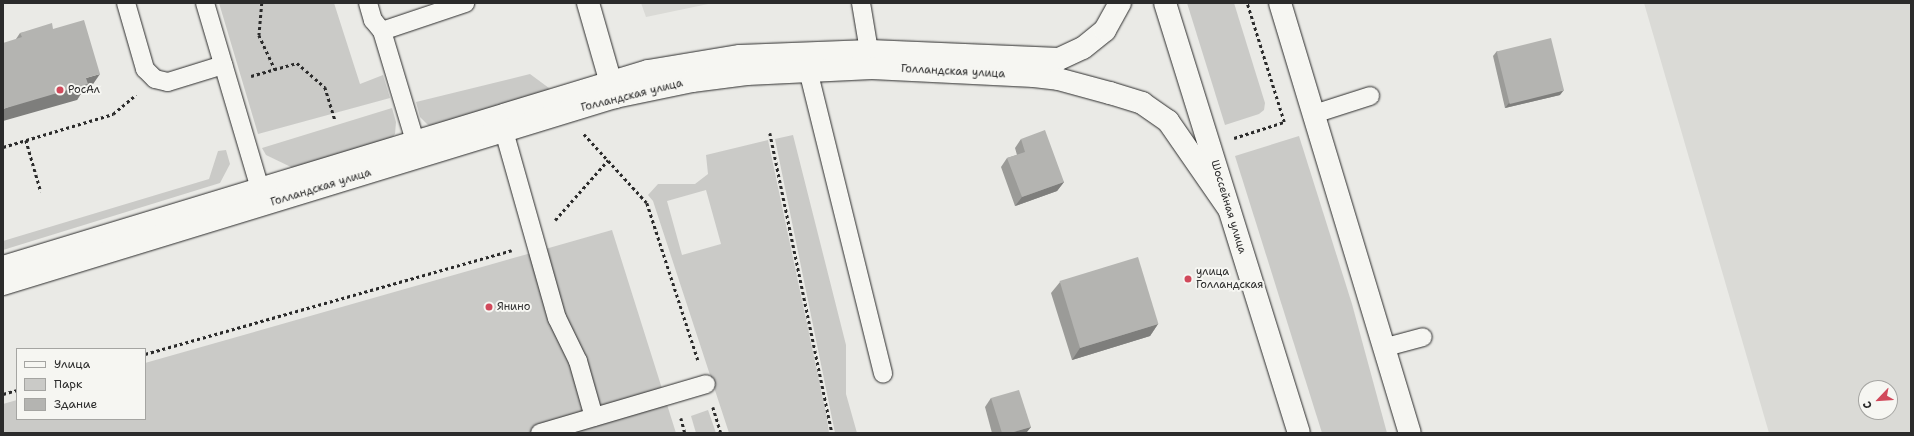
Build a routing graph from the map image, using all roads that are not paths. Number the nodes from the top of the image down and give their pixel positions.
1 (126, 3) edge
2 (205, 3) edge
3 (368, 3) edge
4 (465, 3) edge
5 (588, 3) edge
6 (861, 3) edge
7 (1120, 3) edge
8 (1165, 3) edge
9 (1281, 5) edge
10 (382, 31) junction
11 (871, 59) junction
12 (805, 63) junction
13 (223, 65) junction
14 (613, 90) junction
15 (1370, 96) dead end
16 (1314, 114) junction
17 (501, 124) junction
18 (415, 141) junction
19 (262, 197) junction
20 (1229, 209) junction
21 (3, 267) edge
22 (3, 284) edge
23 (1423, 337) dead end
24 (1386, 347) junction
25 (883, 374) dead end
26 (706, 384) road end
27 (594, 417) junction
28 (540, 433) edge
29 (1299, 433) edge
30 (1410, 433) edge

1 - 13 lane
2 - 13 lane
3 - 10 lane
4 - 10 lane
5 - 14 street
6 - 11 lane
7 - 11 street, Голландская улица
8 - 20 street, Шоссейная улица
9 - 16 street
10 - 18 lane
11 - 12 street, Голландская улица
11 - 20 street, Голландская улица
12 - 14 street, Голландская улица
12 - 25 lane
13 - 19 lane
14 - 17 street, Голландская улица
15 - 16 lane
16 - 24 street
17 - 18 street, Голландская улица
17 - 19 street, Голландская улица
17 - 27 lane
18 - 19 street, Голландская улица
19 - 21 street, Голландская улица
19 - 22 street, Голландская улица
20 - 29 street, Шоссейная улица
23 - 24 lane
24 - 30 street
26 - 27 lane
27 - 28 lane

